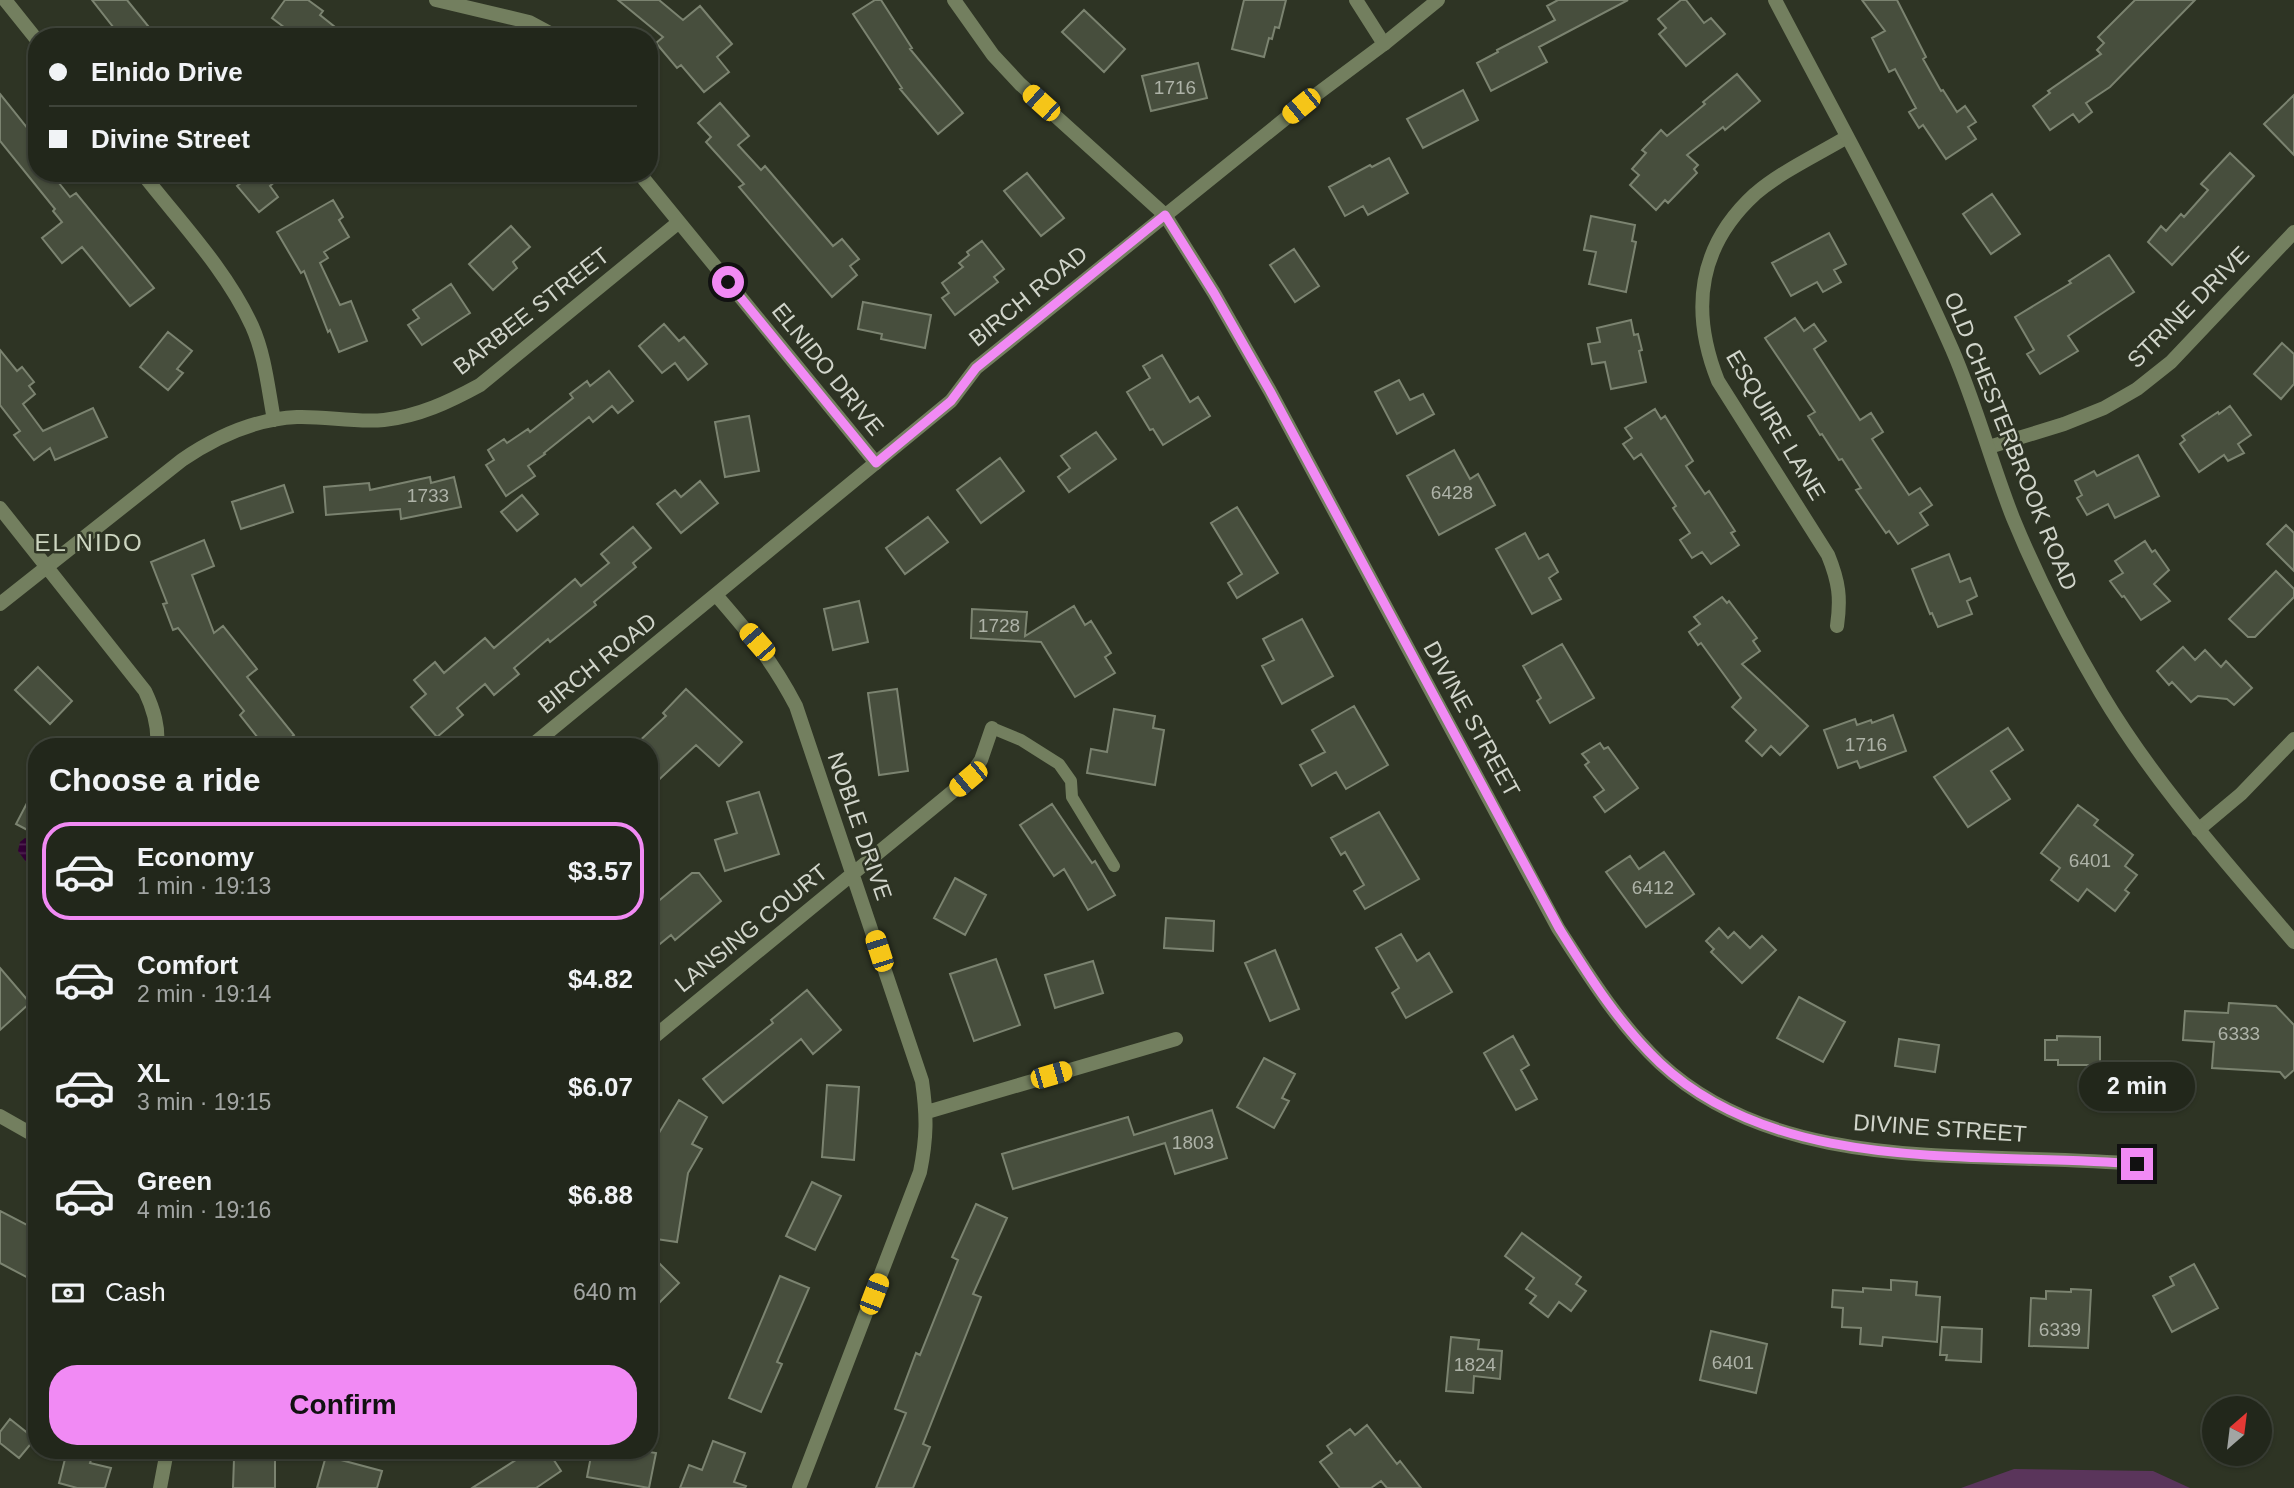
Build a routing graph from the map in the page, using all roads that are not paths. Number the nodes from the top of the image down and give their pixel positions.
1 (5, 0) edge
2 (436, 0) edge
3 (954, 0) edge
4 (1356, 0) edge
5 (1438, 0) edge
6 (1775, 0) edge
7 (540, 28) edge
8 (28, 29) edge
9 (1384, 44) junction
10 (1847, 137) junction
11 (149, 182) edge
12 (646, 182) edge
13 (1165, 215) junction
14 (679, 222) junction
15 (2294, 232) edge
16 (274, 420) junction
17 (1989, 447) junction
18 (876, 463) junction
19 (0, 508) edge
20 (47, 566) junction
21 (716, 595) junction
22 (0, 604) edge
23 (1837, 626) dead end
24 (992, 729) joint
25 (157, 738) edge
26 (541, 738) edge
27 (2294, 739) edge
28 (2199, 830) junction
29 (1114, 866) dead end
30 (853, 874) junction
31 (2294, 942) edge
32 (658, 1034) edge
33 (1176, 1038) dead end
34 (927, 1112) junction
35 (0, 1116) edge
36 (28, 1132) edge
37 (2137, 1164) dead end
38 (165, 1459) edge
39 (160, 1488) edge
40 (799, 1488) edge

1 - 8 street
2 - 7 street
3 - 13 street, DIVINE STREET
4 - 9 street
5 - 9 street, BIRCH ROAD
6 - 10 street, OLD CHESTERBROOK ROAD
9 - 13 street, BIRCH ROAD
10 - 17 street, OLD CHESTERBROOK ROAD
10 - 23 street, ESQUIRE LANE
11 - 16 street
12 - 14 street, ELNIDO DRIVE
13 - 18 street, BIRCH ROAD
13 - 37 street, DIVINE STREET
14 - 16 street, BARBEE STREET
14 - 18 street, ELNIDO DRIVE
15 - 17 street, STRINE DRIVE
16 - 20 street, BARBEE STREET
17 - 28 street, OLD CHESTERBROOK ROAD
18 - 21 street, BIRCH ROAD
19 - 20 street
20 - 22 street, BARBEE STREET
20 - 25 street
21 - 26 street, BIRCH ROAD
21 - 30 street, NOBLE DRIVE
24 - 29 lane
24 - 30 street, LANSING COURT
27 - 28 street
28 - 31 street, OLD CHESTERBROOK ROAD
30 - 32 street, LANSING COURT
30 - 34 street, NOBLE DRIVE
33 - 34 street
34 - 40 street, NOBLE DRIVE
35 - 36 street
38 - 39 street

